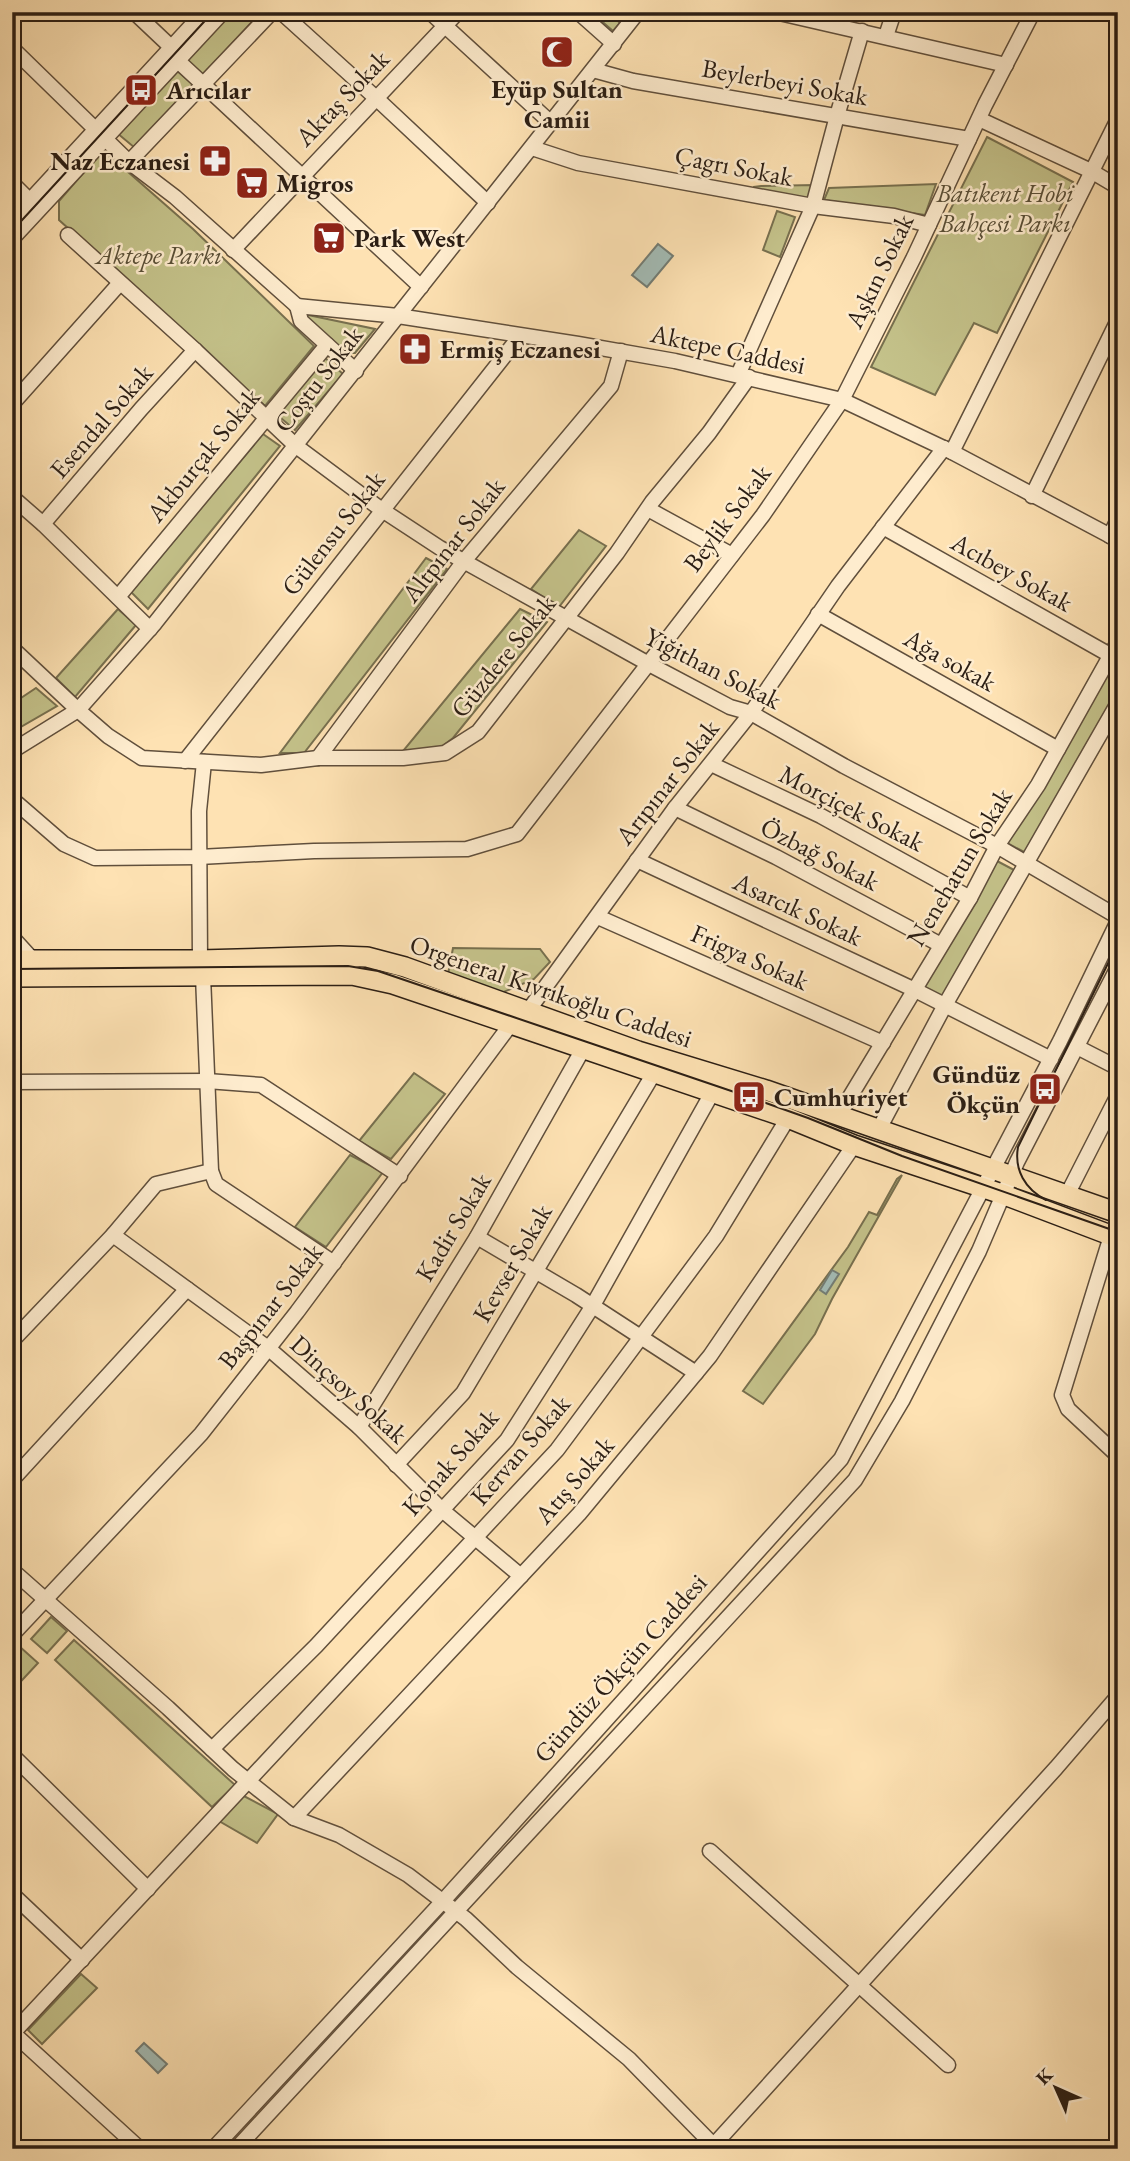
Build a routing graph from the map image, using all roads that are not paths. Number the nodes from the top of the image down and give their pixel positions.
1 (134, 12) edge
2 (204, 12) edge
3 (223, 12) edge
4 (272, 12) edge
5 (281, 12) edge
6 (430, 12) edge
7 (458, 12) edge
8 (578, 12) edge
9 (775, 12) edge
10 (894, 12) edge
11 (1033, 12) edge
12 (633, 14) edge
13 (445, 27) junction
14 (862, 31) junction
15 (886, 36) junction
16 (614, 44) junction
17 (12, 48) edge
18 (174, 54) junction
19 (1006, 65) junction
20 (593, 70) junction
21 (202, 85) junction
22 (376, 98) junction
23 (836, 116) junction
24 (979, 119) junction
25 (1118, 119) edge
26 (551, 123) junction
27 (100, 135) junction
28 (969, 139) junction
29 (531, 148) junction
30 (129, 163) junction
31 (1091, 171) junction
32 (302, 176) junction
33 (12, 183) edge
34 (1118, 187) edge
35 (30, 201) junction
36 (488, 203) junction
37 (813, 206) junction
38 (12, 220) edge
39 (929, 225) junction
40 (68, 235) dead end
41 (12, 239) edge
42 (233, 250) junction
43 (120, 283) junction
44 (421, 288) junction
45 (297, 306) junction
46 (398, 316) junction
47 (1118, 320) edge
48 (520, 336) junction
49 (327, 345) junction
50 (195, 350) junction
51 (621, 351) junction
52 (355, 371) junction
53 (743, 376) junction
54 (842, 400) junction
55 (12, 404) edge
56 (266, 418) junction
57 (296, 446) junction
58 (948, 450) junction
59 (1032, 496) junction
60 (12, 497) edge
61 (648, 509) junction
62 (382, 510) junction
63 (1118, 519) edge
64 (43, 524) junction
65 (883, 527) junction
66 (1114, 538) edge
67 (732, 555) junction
68 (464, 561) junction
69 (118, 597) junction
70 (818, 614) junction
71 (566, 619) junction
72 (150, 629) junction
73 (12, 648) edge
74 (1116, 652) edge
75 (647, 663) junction
76 (1118, 702) edge
77 (78, 710) junction
78 (751, 713) junction
79 (1058, 749) junction
80 (12, 751) edge
81 (317, 758) junction
82 (185, 761) junction
83 (204, 762) junction
84 (710, 764) junction
85 (12, 799) edge
86 (676, 808) junction
87 (997, 846) junction
88 (199, 857) junction
89 (637, 860) junction
90 (1026, 863) junction
91 (970, 898) junction
92 (598, 917) junction
93 (1118, 919) edge
94 (12, 937) edge
95 (941, 945) junction
96 (32, 959) junction
97 (12, 960) edge
98 (1118, 967) edge
99 (201, 968) junction
100 (12, 977) edge
101 (915, 990) junction
102 (945, 1005) junction
103 (528, 1011) junction
104 (512, 1024) junction
105 (883, 1043) junction
106 (1077, 1047) junction
107 (583, 1049) junction
108 (1051, 1059) junction
109 (1118, 1068) edge
110 (654, 1073) junction
111 (207, 1081) junction
112 (12, 1082) edge
113 (712, 1093) junction
114 (1118, 1095) edge
115 (839, 1115) junction
116 (788, 1118) junction
117 (879, 1129) junction
118 (854, 1145) junction
119 (991, 1170) junction
120 (211, 1171) junction
121 (400, 1176) junction
122 (1010, 1176) junction
123 (982, 1188) junction
124 (1060, 1193) junction
125 (1002, 1194) junction
126 (1118, 1213) edge
127 (113, 1235) junction
128 (477, 1237) junction
129 (1115, 1237) edge
130 (334, 1263) junction
131 (536, 1271) junction
132 (187, 1289) junction
133 (592, 1307) junction
134 (641, 1338) junction
135 (12, 1341) edge
136 (268, 1348) junction
137 (696, 1373) junction
138 (359, 1427) junction
139 (1117, 1448) edge
140 (396, 1465) junction
141 (12, 1480) edge
142 (442, 1510) junction
143 (475, 1539) junction
144 (12, 1570) edge
145 (521, 1576) junction
146 (46, 1600) junction
147 (13, 1632) edge
148 (1118, 1696) edge
149 (212, 1749) junction
150 (12, 1755) edge
151 (249, 1782) junction
152 (293, 1818) junction
153 (710, 1851) dead end
154 (148, 1889) junction
155 (12, 1894) edge
156 (443, 1901) junction
157 (457, 1911) junction
158 (82, 1960) junction
159 (859, 1986) junction
160 (13, 2032) edge
161 (948, 2065) dead end
162 (715, 2147) edge
163 (140, 2149) edge
164 (213, 2149) edge
165 (236, 2149) edge

1 - 18 street
2 - 18 street
3 - 18 street
4 - 21 street
5 - 22 street
6 - 13 street
7 - 13 street, Aktaş Sokak
8 - 16 street
9 - 14 street
10 - 15 street
11 - 19 street, Aşkın Sokak
12 - 16 street, Coştu Sokak
13 - 22 street, Aktaş Sokak
13 - 26 street
14 - 15 street
14 - 23 street, Güzdere Sokak
15 - 19 street
16 - 20 street, Coştu Sokak
17 - 27 street
18 - 21 street
18 - 27 street
19 - 24 street, Aşkın Sokak
20 - 23 street, Beylerbeyi Sokak
20 - 26 street, Coştu Sokak
21 - 30 street
21 - 32 street
22 - 32 street, Aktaş Sokak
22 - 36 street
23 - 28 street, Beylerbeyi Sokak
23 - 37 street, Güzdere Sokak
24 - 28 street, Aşkın Sokak
24 - 31 street
25 - 31 street, Arıpınar Sokak
26 - 29 street, Coştu Sokak
27 - 30 street
27 - 35 street
27 - 41 street
28 - 39 street, Aşkın Sokak
29 - 36 street, Coştu Sokak
29 - 37 street, Çagrı Sokak
30 - 42 street
31 - 34 street
31 - 58 street, Arıpınar Sokak
32 - 42 street, Aktaş Sokak
32 - 44 street
33 - 35 street
35 - 38 street
36 - 44 street, Coştu Sokak
37 - 39 street, Çagrı Sokak
37 - 53 street, Güzdere Sokak
39 - 54 street, Aşkın Sokak
40 - 43 street, Yiğithan Sokak
42 - 45 street
43 - 50 street, Yiğithan Sokak
43 - 55 street
44 - 46 street, Coştu Sokak
45 - 46 street, Aktepe Caddesi
45 - 49 street
46 - 48 street, Aktepe Caddesi
46 - 52 street, Coştu Sokak
47 - 59 street
48 - 51 street, Aktepe Caddesi
48 - 62 street, Gülensu Sokak
49 - 52 street
49 - 56 street, Akburçak Sokak
50 - 56 street, Yiğithan Sokak
50 - 64 street, Esendal Sokak
51 - 53 street, Aktepe Caddesi
51 - 68 street, Altpınar Sokak
52 - 57 street, Coştu Sokak
53 - 54 street, Aktepe Caddesi
53 - 61 street, Güzdere Sokak
54 - 58 street, Aktepe Caddesi
54 - 67 street, Beylik Sokak
56 - 57 street, Yiğithan Sokak
56 - 69 street, Akburçak Sokak
57 - 62 street, Yiğithan Sokak
57 - 72 street, Coştu Sokak
58 - 59 street, Aktepe Caddesi
58 - 65 street, Arıpınar Sokak
59 - 66 street, Aktepe Caddesi
60 - 64 street
61 - 67 street
61 - 71 street, Güzdere Sokak
62 - 68 street, Yiğithan Sokak
62 - 82 street, Gülensu Sokak
63 - 66 street
64 - 69 street
65 - 70 street, Arıpınar Sokak
65 - 74 street, Acıbey Sokak
67 - 75 street, Beylik Sokak
68 - 71 street, Yiğithan Sokak
68 - 81 street, Altpınar Sokak
69 - 72 street
70 - 78 street, Arıpınar Sokak
70 - 79 street, Ağa sokak
71 - 75 street, Yiğithan Sokak
71 - 81 street, Güzdere Sokak
72 - 77 street, Coştu Sokak
73 - 77 street, Güzdere Sokak
74 - 79 street, Nenehatun Sokak
75 - 78 street, Yiğithan Sokak
75 - 88 street, Beylik Sokak
76 - 90 street
77 - 80 street, Coştu Sokak
77 - 82 street, Güzdere Sokak
78 - 84 street, Arıpınar Sokak
78 - 87 street, Yiğithan Sokak
79 - 87 street, Nenehatun Sokak
81 - 83 street, Güzdere Sokak
82 - 83 street, Güzdere Sokak
83 - 88 street
84 - 86 street, Arıpınar Sokak
84 - 91 street, Morçiçek Sokak
85 - 88 street, Beylik Sokak
86 - 89 street, Arıpınar Sokak
86 - 95 street, Özbağ Sokak
87 - 90 street, Yiğithan Sokak
87 - 91 street, Nenehatun Sokak
88 - 99 street
89 - 92 street, Arıpınar Sokak
89 - 101 street, Asarcık Sokak
90 - 93 street, Yiğithan Sokak
90 - 102 street
91 - 95 street, Nenehatun Sokak
92 - 103 street, Arıpınar Sokak
92 - 105 street, Frigya Sokak
93 - 108 street, Gündüz Ökçün Caddesi
94 - 96 street
95 - 101 street, Nenehatun Sokak
96 - 97 main road, Orgeneral Kıvrıkoğlu Caddesi
96 - 99 main road, Orgeneral Kıvrıkoğlu Caddesi
98 - 106 street, Gündüz Ökçün Caddesi
99 - 100 main road
99 - 103 main road, Orgeneral Kıvrıkoğlu Caddesi
99 - 104 main road
99 - 111 street
101 - 102 street, Asarcık Sokak
101 - 105 street, Nenehatun Sokak
102 - 108 street, Asarcık Sokak
102 - 117 street
103 - 115 main road, Orgeneral Kıvrıkoğlu Caddesi
104 - 107 main road
104 - 121 street, Başpınar Sokak
105 - 115 street, Nenehatun Sokak
106 - 109 street
106 - 122 street, Gündüz Ökçün Caddesi
107 - 110 main road
107 - 128 street, Kadir Sokak
108 - 119 street, Gündüz Ökçün Caddesi
110 - 113 main road
110 - 131 street, Kevser Sokak
111 - 112 street
111 - 120 street
111 - 121 street
113 - 116 main road
113 - 133 street, Konak Sokak
114 - 124 street
115 - 117 main road, Orgeneral Kıvrıkoğlu Caddesi
116 - 118 main road
116 - 134 street, Kervan Sokak
117 - 119 main road, Orgeneral Kıvrıkoğlu Caddesi
118 - 123 main road
118 - 137 street, Atış Sokak
119 - 122 main road, Orgeneral Kıvrıkoğlu Caddesi
119 - 123 street, Gündüz Ökçün Caddesi
120 - 127 street
120 - 130 street
121 - 130 street, Başpınar Sokak
122 - 124 main road, Orgeneral Kıvrıkoğlu Caddesi
122 - 125 street, Gündüz Ökçün Caddesi
123 - 125 main road
123 - 156 street, Gündüz Ökçün Caddesi
124 - 126 main road, Orgeneral Kıvrıkoğlu Caddesi
125 - 129 main road
125 - 157 street, Gündüz Ökçün Caddesi
127 - 132 street, Dinçsoy Sokak
127 - 135 street
128 - 131 street
128 - 138 street, Kadir Sokak
129 - 139 street
130 - 136 street, Başpınar Sokak
131 - 133 street
131 - 140 street, Kevser Sokak
132 - 136 street, Dinçsoy Sokak
132 - 141 street
133 - 134 street
133 - 142 street, Konak Sokak
134 - 137 street
134 - 143 street, Kervan Sokak
136 - 138 street, Dinçsoy Sokak
136 - 146 street, Başpınar Sokak
137 - 145 street, Atış Sokak
138 - 140 street, Dinçsoy Sokak
140 - 142 street, Dinçsoy Sokak
142 - 143 street, Dinçsoy Sokak
142 - 149 street, Konak Sokak
143 - 145 street, Dinçsoy Sokak
143 - 151 street, Kervan Sokak
144 - 146 street
145 - 152 street, Atış Sokak
146 - 147 street, Başpınar Sokak
146 - 149 street
148 - 159 street
149 - 151 street
150 - 154 street
151 - 152 street
151 - 154 street, Kervan Sokak
152 - 156 street
153 - 159 street
154 - 158 street, Kervan Sokak
155 - 158 street
156 - 157 street
156 - 164 street, Gündüz Ökçün Caddesi
157 - 162 street
157 - 165 street, Gündüz Ökçün Caddesi
158 - 160 street, Kervan Sokak
159 - 161 street
159 - 162 street
160 - 163 street

